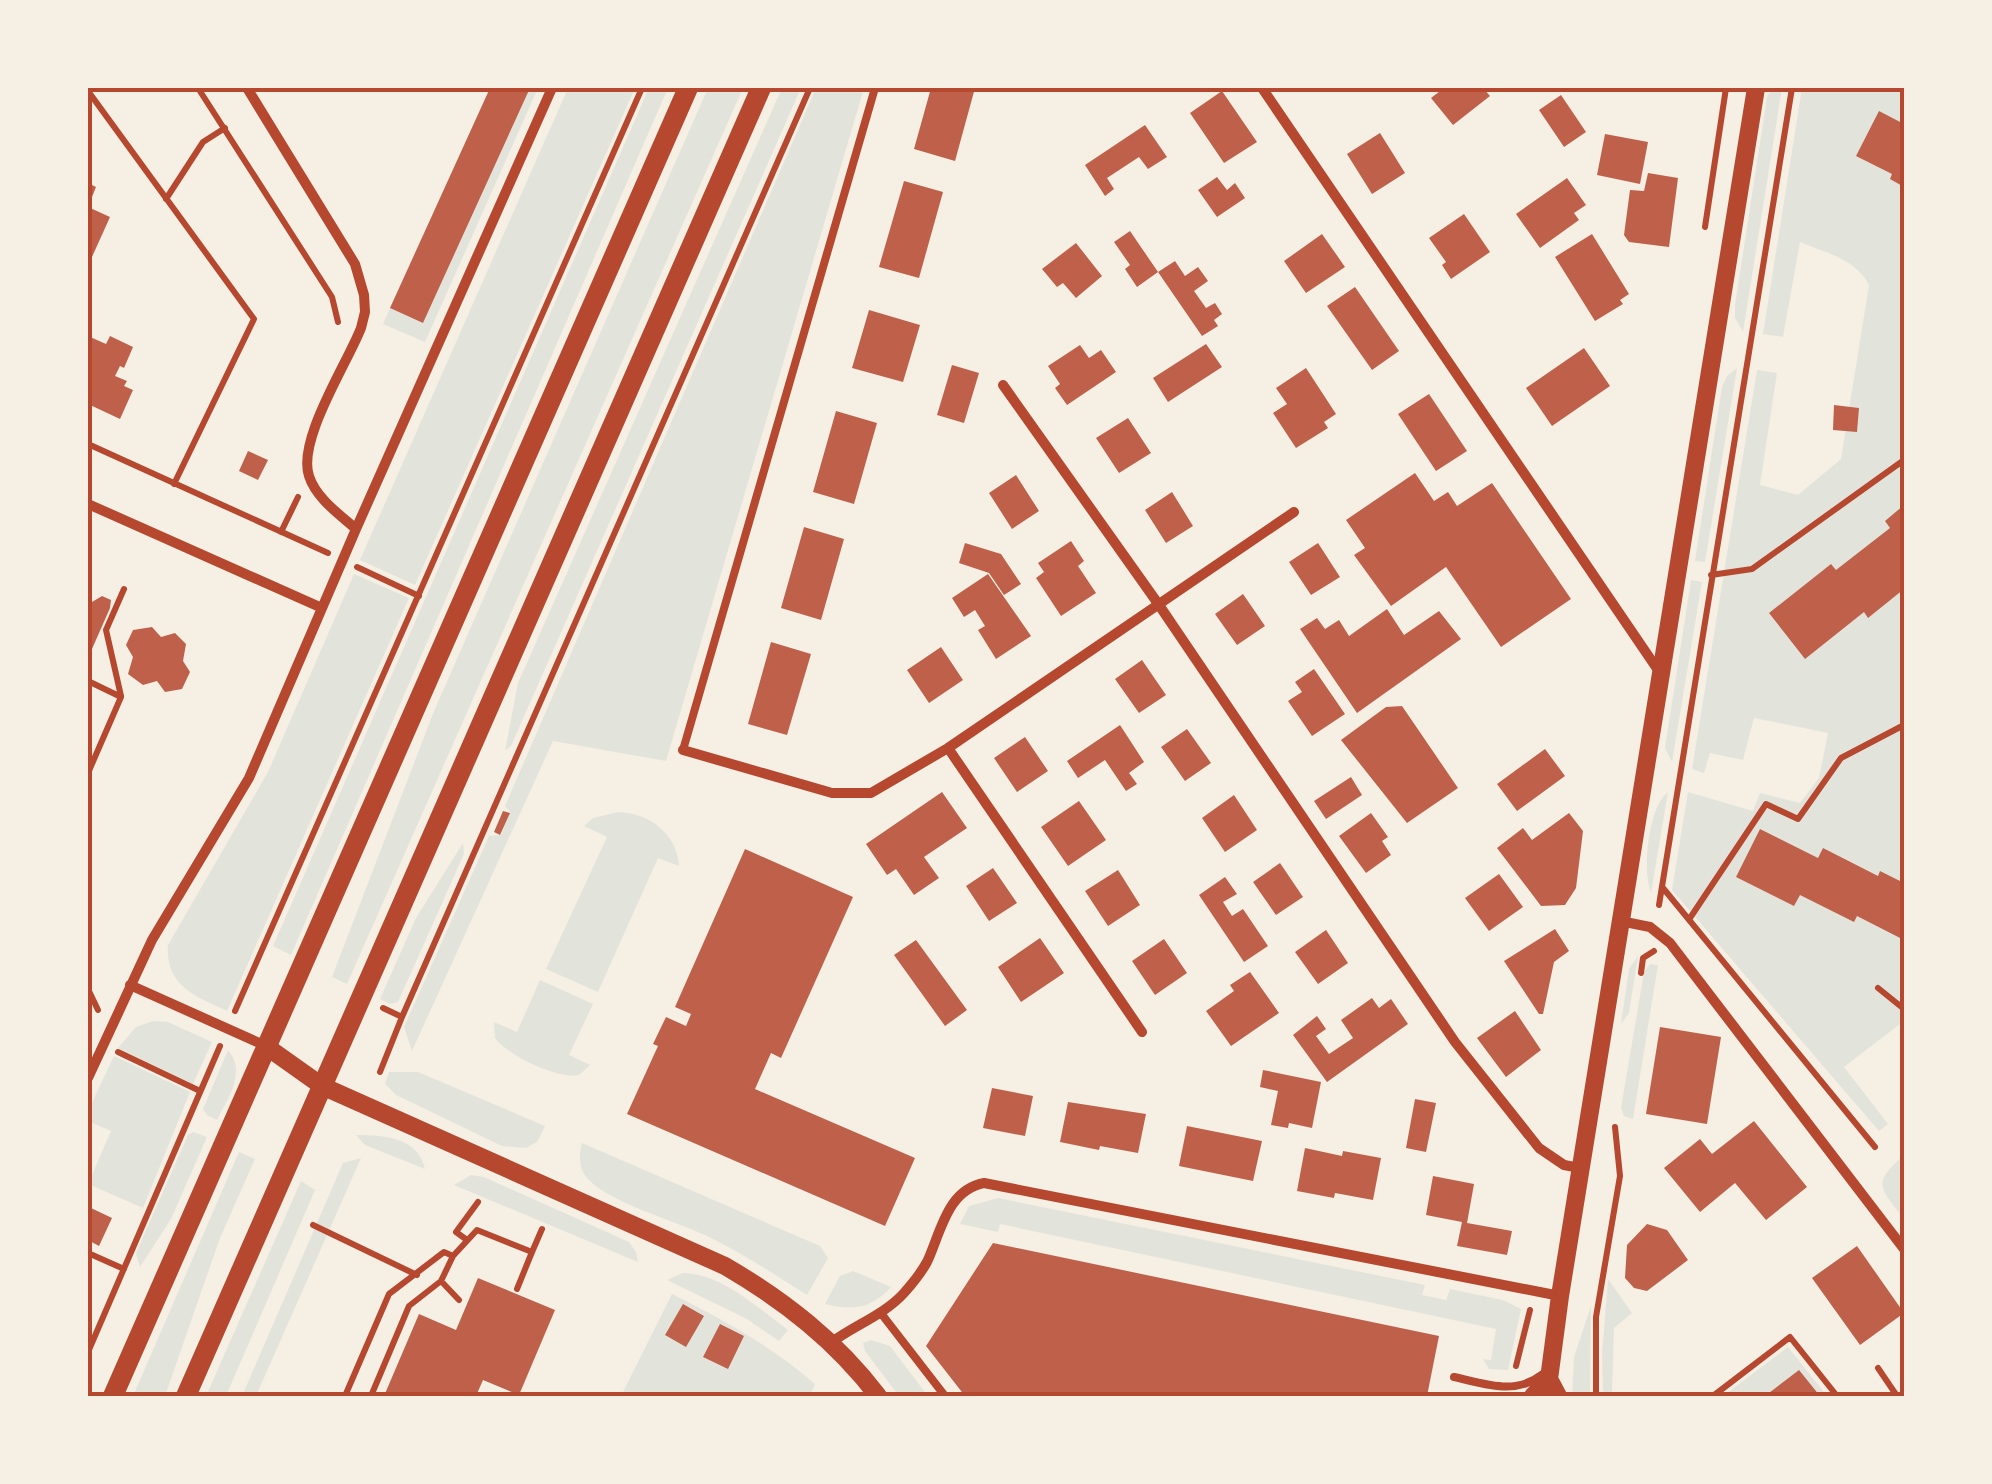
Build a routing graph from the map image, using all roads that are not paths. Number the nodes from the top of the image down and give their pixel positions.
1 (248, 88) edge
2 (552, 88) edge
3 (688, 88) edge
4 (761, 88) edge
5 (876, 88) edge
6 (1262, 88) edge
7 (1756, 88) edge
8 (1003, 385) dead end
9 (88, 504) edge
10 (1294, 512) dead end
11 (356, 529) junction
12 (1159, 605) junction
13 (322, 608) junction
14 (1661, 674) junction
15 (948, 748) junction
16 (684, 750) joint
17 (1620, 921) junction
18 (130, 986) junction
19 (1142, 1032) dead end
20 (267, 1047) junction
21 (88, 1078) edge
22 (322, 1086) junction
23 (1580, 1168) junction
24 (1904, 1249) edge
25 (1560, 1296) junction
26 (880, 1312) junction
27 (832, 1342) junction
28 (1550, 1374) junction
29 (1454, 1377) dead end
30 (114, 1396) edge
31 (186, 1396) edge
32 (878, 1396) edge
33 (945, 1396) edge
34 (1534, 1396) edge
35 (1558, 1396) edge

1 - 11 street
2 - 11 street
3 - 20 main road
4 - 22 main road
5 - 16 lane
6 - 14 street
7 - 14 street
8 - 12 street
9 - 13 street
10 - 12 street
11 - 13 street
12 - 15 street
12 - 23 street
13 - 18 street
14 - 17 street
15 - 16 street
15 - 19 street
17 - 23 street
17 - 24 street
18 - 20 street
18 - 21 street
20 - 22 street
20 - 30 main road
22 - 27 street
22 - 31 main road
23 - 25 street
25 - 26 street
25 - 28 street
26 - 27 street
26 - 33 lane
27 - 32 street
28 - 29 lane
28 - 34 street
28 - 35 street

